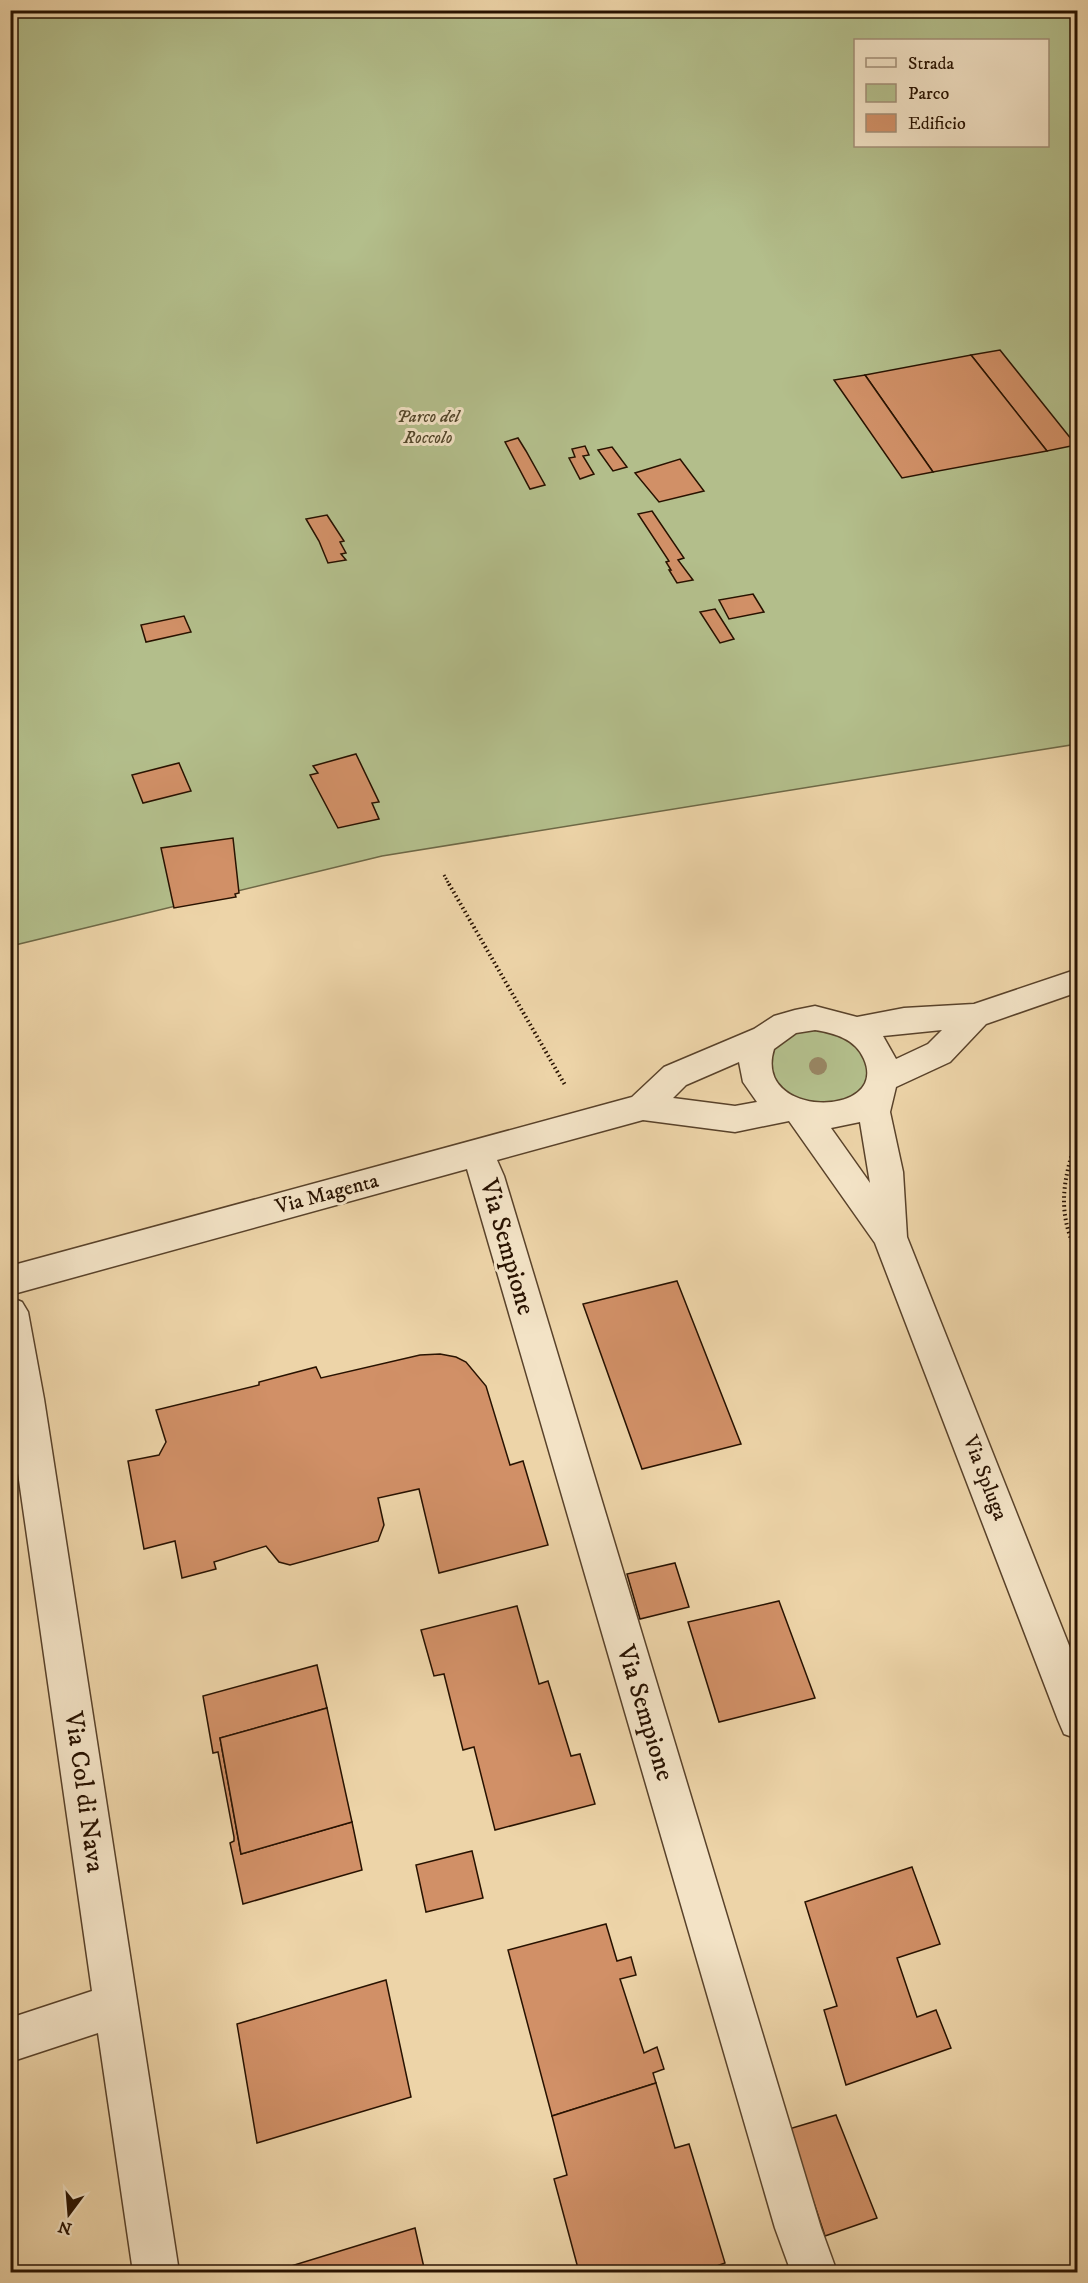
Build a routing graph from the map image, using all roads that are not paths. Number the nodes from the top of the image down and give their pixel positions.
1 (1077, 980) edge
2 (975, 1016) junction
3 (854, 1029) junction
4 (764, 1038) junction
5 (880, 1085) junction
6 (643, 1107) junction
7 (794, 1111) junction
8 (477, 1153) junction
9 (890, 1237) junction
10 (10, 1281) edge
11 (10, 1312) edge
12 (1077, 1720) edge
13 (115, 2006) junction
14 (10, 2040) edge
15 (156, 2272) edge
16 (814, 2272) edge

1 - 2 street
2 - 3 street
2 - 5 street
3 - 4 street
3 - 5 street
4 - 6 street, Via Magenta
4 - 7 street
5 - 7 street
5 - 9 street, Via Spluga
6 - 7 street, Via Magenta
6 - 8 street, Via Magenta
7 - 9 street, Via Spluga
8 - 10 street, Via Magenta
8 - 16 street, Via Sempione
9 - 12 street, Via Spluga
11 - 13 street, Via Col di Nava
13 - 14 street
13 - 15 street, Via Col di Nava

